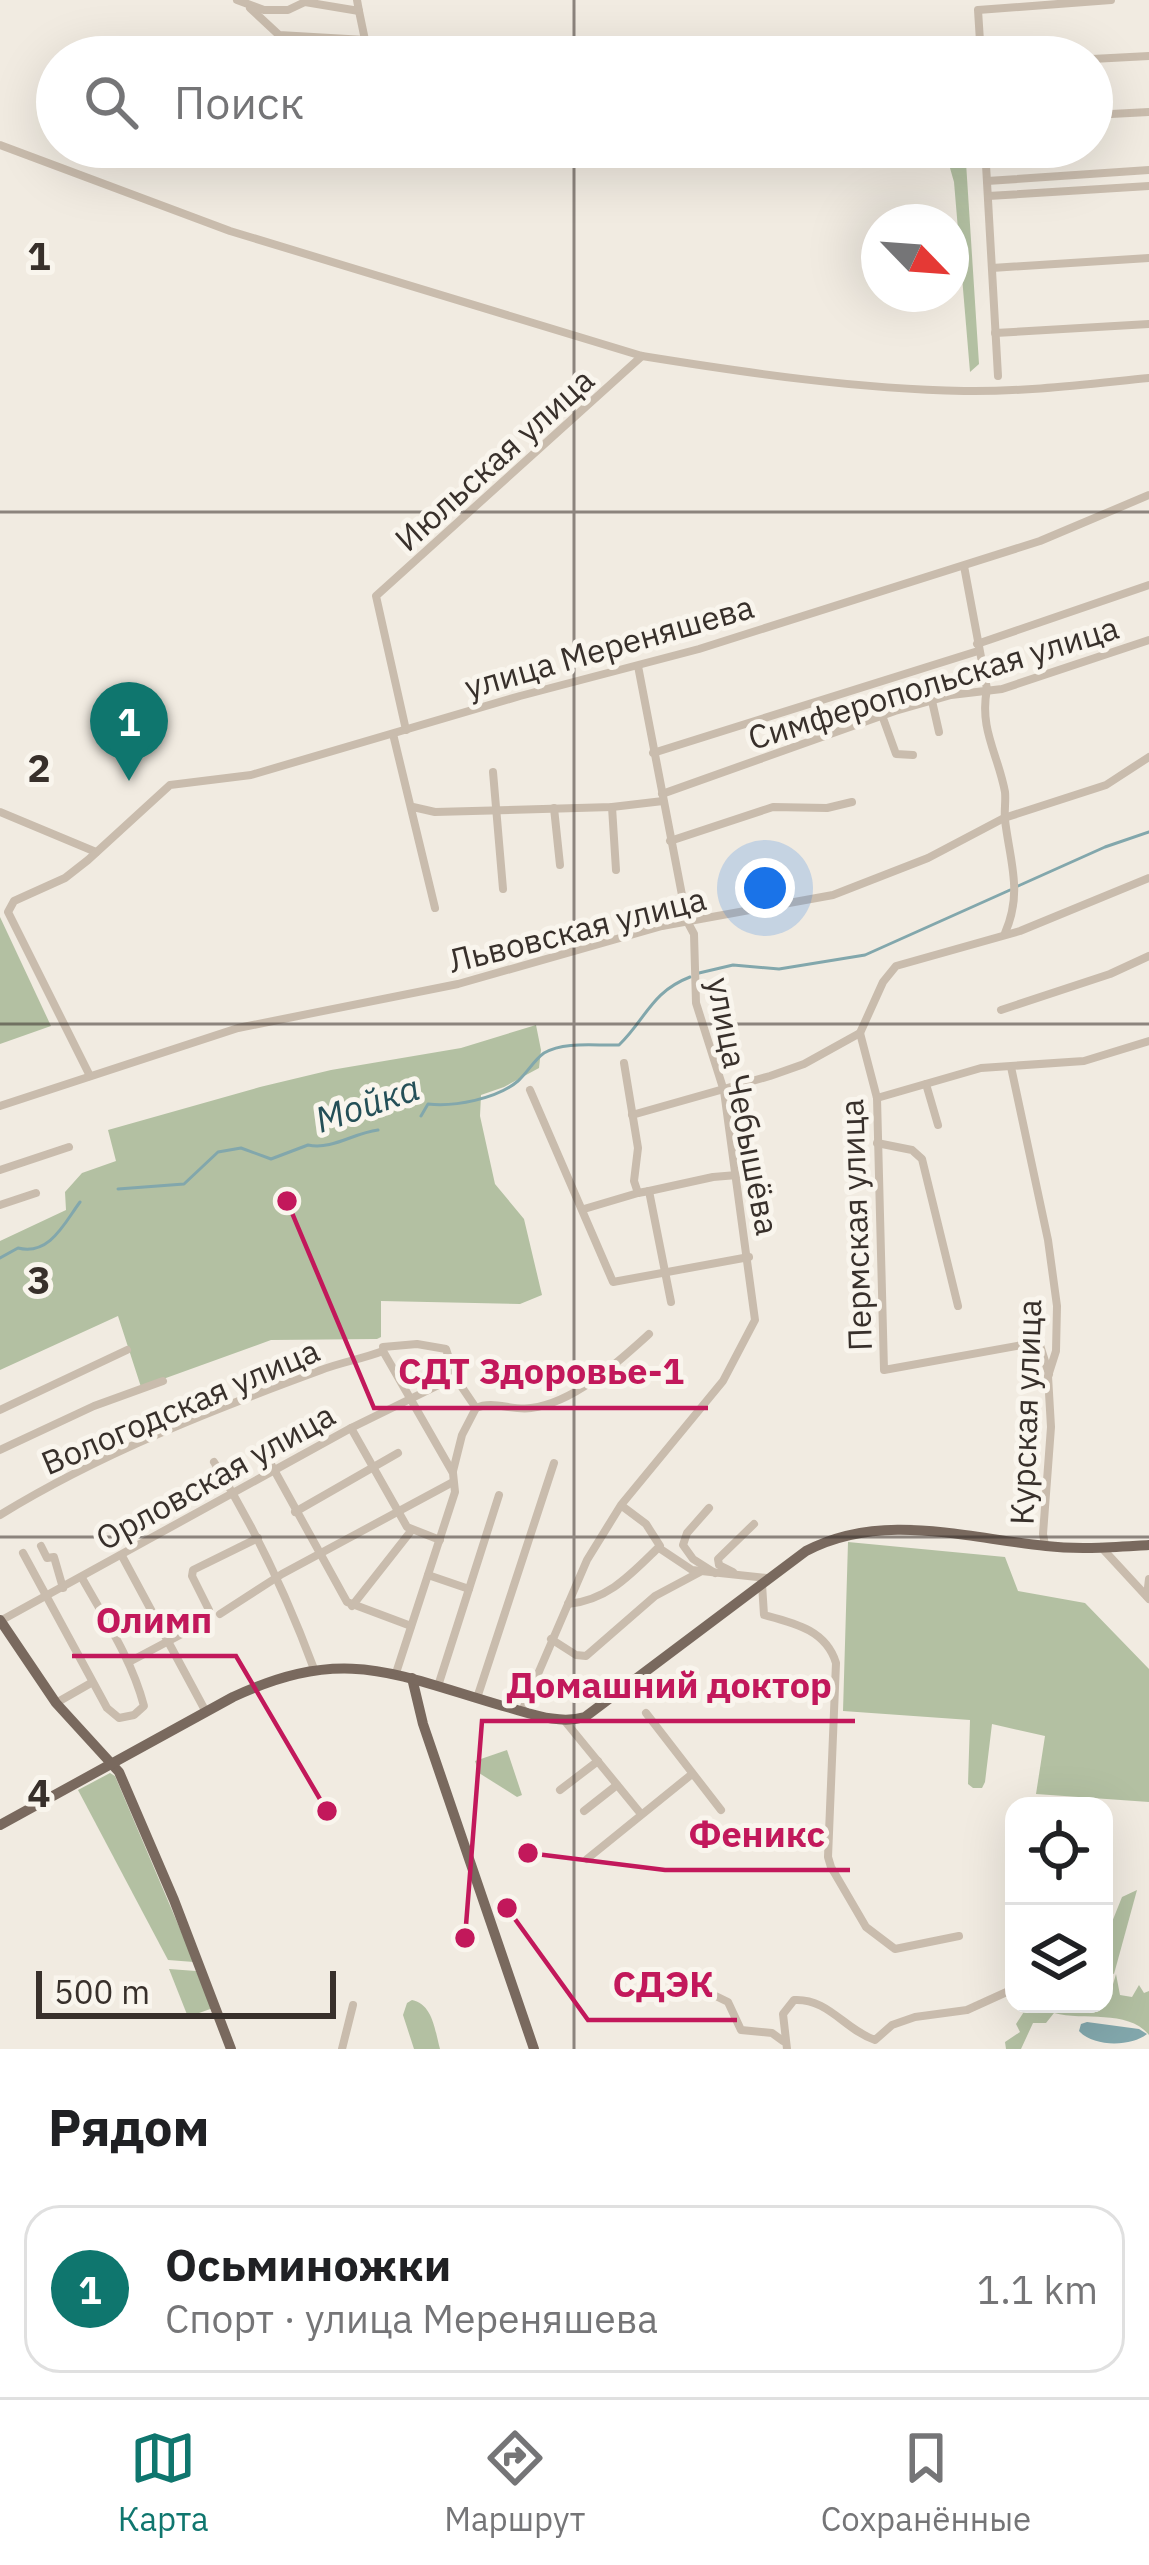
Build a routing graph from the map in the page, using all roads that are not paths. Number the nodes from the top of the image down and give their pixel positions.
1 (237, 0) edge
2 (357, 0) edge
3 (1111, 0) edge
4 (306, 1) edge
5 (250, 8) junction
6 (359, 11) junction
7 (296, 36) edge
8 (364, 36) edge
9 (980, 36) edge
10 (1149, 56) edge
11 (1113, 58) edge
12 (1149, 112) edge
13 (1113, 115) edge
14 (0, 145) edge
15 (36, 158) edge
16 (62, 168) edge
17 (986, 168) edge
18 (1149, 170) edge
19 (987, 181) junction
20 (1149, 186) edge
21 (988, 196) junction
22 (1149, 258) edge
23 (992, 268) junction
24 (1149, 324) edge
25 (995, 333) junction
26 (642, 356) junction
27 (998, 376) dead end
28 (1149, 378) edge
29 (1149, 495) edge
30 (964, 566) junction
31 (1149, 585) edge
32 (1149, 640) edge
33 (977, 648) junction
34 (638, 665) junction
35 (987, 689) junction
36 (932, 701) junction
37 (883, 718) junction
38 (406, 730) junction
39 (939, 732) dead end
40 (393, 734) junction
41 (653, 752) junction
42 (913, 754) dead end
43 (1149, 757) edge
44 (493, 772) dead end
45 (663, 797) junction
46 (852, 802) dead end
47 (413, 807) junction
48 (612, 807) junction
49 (554, 808) junction
50 (496, 810) junction
51 (0, 812) edge
52 (1004, 818) junction
53 (670, 841) junction
54 (96, 852) junction
55 (560, 865) dead end
56 (616, 870) dead end
57 (1149, 878) edge
58 (503, 889) dead end
59 (435, 908) dead end
60 (687, 921) junction
61 (1004, 935) junction
62 (1149, 956) edge
63 (1001, 1010) dead end
64 (860, 1033) junction
65 (1149, 1041) edge
66 (624, 1063) dead end
67 (1011, 1067) junction
68 (90, 1076) junction
69 (926, 1084) junction
70 (530, 1090) dead end
71 (724, 1091) junction
72 (877, 1098) junction
73 (0, 1106) edge
74 (632, 1115) junction
75 (938, 1125) dead end
76 (877, 1143) junction
77 (69, 1148) dead end
78 (0, 1170) edge
79 (737, 1175) junction
80 (644, 1192) junction
81 (36, 1193) dead end
82 (0, 1205) edge
83 (584, 1208) junction
84 (749, 1257) junction
85 (665, 1275) junction
86 (671, 1302) dead end
87 (958, 1306) dead end
88 (865, 1317) dead end
89 (881, 1318) junction
90 (650, 1334) dead end
91 (383, 1349) junction
92 (128, 1351) dead end
93 (1049, 1374) junction
94 (455, 1377) junction
95 (163, 1381) dead end
96 (408, 1400) junction
97 (476, 1408) junction
98 (0, 1410) edge
99 (351, 1428) junction
100 (262, 1448) dead end
101 (0, 1450) edge
102 (398, 1453) dead end
103 (214, 1462) dead end
104 (554, 1463) dead end
105 (372, 1467) junction
106 (273, 1472) junction
107 (453, 1477) junction
108 (233, 1494) junction
109 (499, 1496) dead end
110 (621, 1505) junction
111 (709, 1508) dead end
112 (295, 1511) junction
113 (399, 1512) junction
114 (0, 1515) edge
115 (754, 1524) dead end
116 (411, 1531) junction
117 (258, 1538) junction
118 (440, 1540) junction
119 (1149, 1545) edge
120 (41, 1546) dead end
121 (1046, 1546) junction
122 (1101, 1547) junction
123 (659, 1548) junction
124 (23, 1553) dead end
125 (319, 1554) junction
126 (122, 1556) junction
127 (700, 1572) junction
128 (716, 1574) junction
129 (428, 1575) junction
130 (740, 1575) junction
131 (82, 1578) junction
132 (277, 1578) junction
133 (1149, 1579) edge
134 (765, 1581) junction
135 (1134, 1584) junction
136 (63, 1588) junction
137 (469, 1589) junction
138 (46, 1597) junction
139 (1148, 1598) edge
140 (567, 1604) junction
141 (352, 1606) junction
142 (213, 1614) junction
143 (0, 1621) edge
144 (411, 1626) junction
145 (551, 1639) junction
146 (168, 1640) junction
147 (128, 1662) junction
148 (314, 1669) junction
149 (396, 1673) junction
150 (412, 1678) junction
151 (91, 1682) junction
152 (438, 1686) junction
153 (477, 1697) junction
154 (56, 1703) junction
155 (522, 1711) junction
156 (206, 1712) junction
157 (646, 1713) dead end
158 (564, 1720) junction
159 (598, 1760) junction
160 (113, 1762) junction
161 (692, 1774) junction
162 (617, 1785) junction
163 (560, 1790) dead end
164 (722, 1810) dead end
165 (584, 1811) dead end
166 (641, 1814) junction
167 (0, 1825) edge
168 (587, 1859) dead end
169 (959, 1936) dead end
170 (689, 1983) dead end
171 (1005, 1993) edge
172 (352, 2005) dead end
173 (786, 2045) edge
174 (231, 2049) edge
175 (342, 2049) edge
176 (535, 2049) edge

1 - 5 street
2 - 6 street
3 - 9 street
4 - 5 street
4 - 6 street
5 - 7 street
6 - 8 street
10 - 11 street
12 - 13 street
14 - 15 street
16 - 26 street
17 - 19 street
18 - 19 street
19 - 21 street
20 - 21 street
21 - 23 street
22 - 23 street
23 - 25 street
24 - 25 street
25 - 27 street
26 - 28 street
26 - 38 street, Июльская улица
29 - 30 street, улица Мереняшева
30 - 33 street
30 - 34 street, улица Мереняшева
31 - 33 street
32 - 35 street, Симферопольская улица
33 - 35 street
33 - 41 street
34 - 38 street, улица Мереняшева
34 - 41 street, улица Чебышёва
35 - 36 street, Симферопольская улица
35 - 52 street
36 - 37 street, Симферопольская улица
36 - 39 street
37 - 42 street
37 - 45 street, Симферопольская улица
38 - 40 street, улица Мереняшева
40 - 47 street
40 - 54 street, улица Мереняшева
41 - 45 street, улица Чебышёва
43 - 52 street, Львовская улица
44 - 50 street
45 - 48 street, Симферопольская улица
45 - 53 street, улица Чебышёва
46 - 53 street
47 - 50 street, Симферопольская улица
47 - 59 street
48 - 49 street, Симферопольская улица
48 - 56 street
49 - 50 street, Симферопольская улица
49 - 55 street
50 - 58 street
51 - 54 street
52 - 60 street, Львовская улица
52 - 61 street
53 - 60 street, улица Чебышёва
54 - 68 street, улица Мереняшева
57 - 61 street
60 - 68 street, Львовская улица
60 - 71 street, улица Чебышёва
61 - 64 street
62 - 63 street
64 - 71 street
64 - 72 street, Пермская улица
65 - 67 street
66 - 74 street
67 - 69 street
67 - 93 street, Курская улица
68 - 73 street, Львовская улица
69 - 72 street
69 - 75 street
70 - 83 street
71 - 74 street
71 - 79 street, улица Чебышёва
72 - 76 street, Пермская улица
74 - 80 street
76 - 87 street
76 - 89 street, Пермская улица
77 - 78 street
79 - 80 street
79 - 84 street, улица Чебышёва
80 - 83 street
80 - 85 street
81 - 82 street
83 - 85 street
84 - 85 street
84 - 110 street, улица Чебышёва
85 - 86 street
88 - 89 street
89 - 93 street, Пермская улица
90 - 97 street
91 - 94 street, Вологодская улица
91 - 96 street
91 - 114 street, Вологодская улица
92 - 98 street
93 - 121 street, Курская улица
94 - 96 street, Орловская улица
94 - 97 street
95 - 101 street
96 - 99 street, Орловская улица
96 - 107 street
97 - 107 street
99 - 105 street
99 - 106 street, Орловская улица
100 - 106 street
102 - 105 street
103 - 108 street
104 - 153 street
105 - 112 street
105 - 113 street
106 - 108 street, Орловская улица
106 - 112 street
107 - 113 street
107 - 118 street
108 - 117 street
108 - 126 street, Орловская улица
109 - 137 street
110 - 123 street
110 - 140 street, улица Чебышёва
111 - 128 street
112 - 125 street
113 - 116 street
113 - 125 street
115 - 130 street
116 - 118 street
116 - 141 street
117 - 132 street
117 - 142 street
118 - 129 street
119 - 122 main road
120 - 136 street
121 - 122 main road
121 - 134 main road
122 - 135 street
123 - 127 street
123 - 140 street
124 - 138 street
125 - 132 street
125 - 141 street
126 - 131 street, Орловская улица
126 - 146 street
127 - 128 street
127 - 145 street
128 - 130 street
129 - 137 street
129 - 144 street
130 - 134 street
131 - 136 street, Орловская улица
131 - 147 street
132 - 142 street
132 - 148 street
133 - 135 street
133 - 139 street
134 - 158 main road
134 - 169 street
135 - 139 street
136 - 138 street, Орловская улица
137 - 152 street
138 - 143 street, Орловская улица
138 - 151 street
140 - 145 street, улица Чебышёва
141 - 144 street
142 - 146 street
143 - 154 main road
144 - 149 street
145 - 155 street, улица Чебышёва
146 - 147 street
146 - 156 street
147 - 151 street
148 - 149 main road
148 - 156 main road
149 - 150 main road
150 - 152 main road
150 - 176 main road
151 - 154 street
152 - 153 main road
153 - 155 main road
154 - 160 main road
155 - 158 main road
156 - 160 main road
157 - 161 street
158 - 159 street
159 - 162 street
159 - 163 street
160 - 167 main road
160 - 174 main road
161 - 164 street
161 - 166 street
162 - 165 street
162 - 166 street
166 - 168 street
170 - 173 street
171 - 173 street
172 - 175 street

